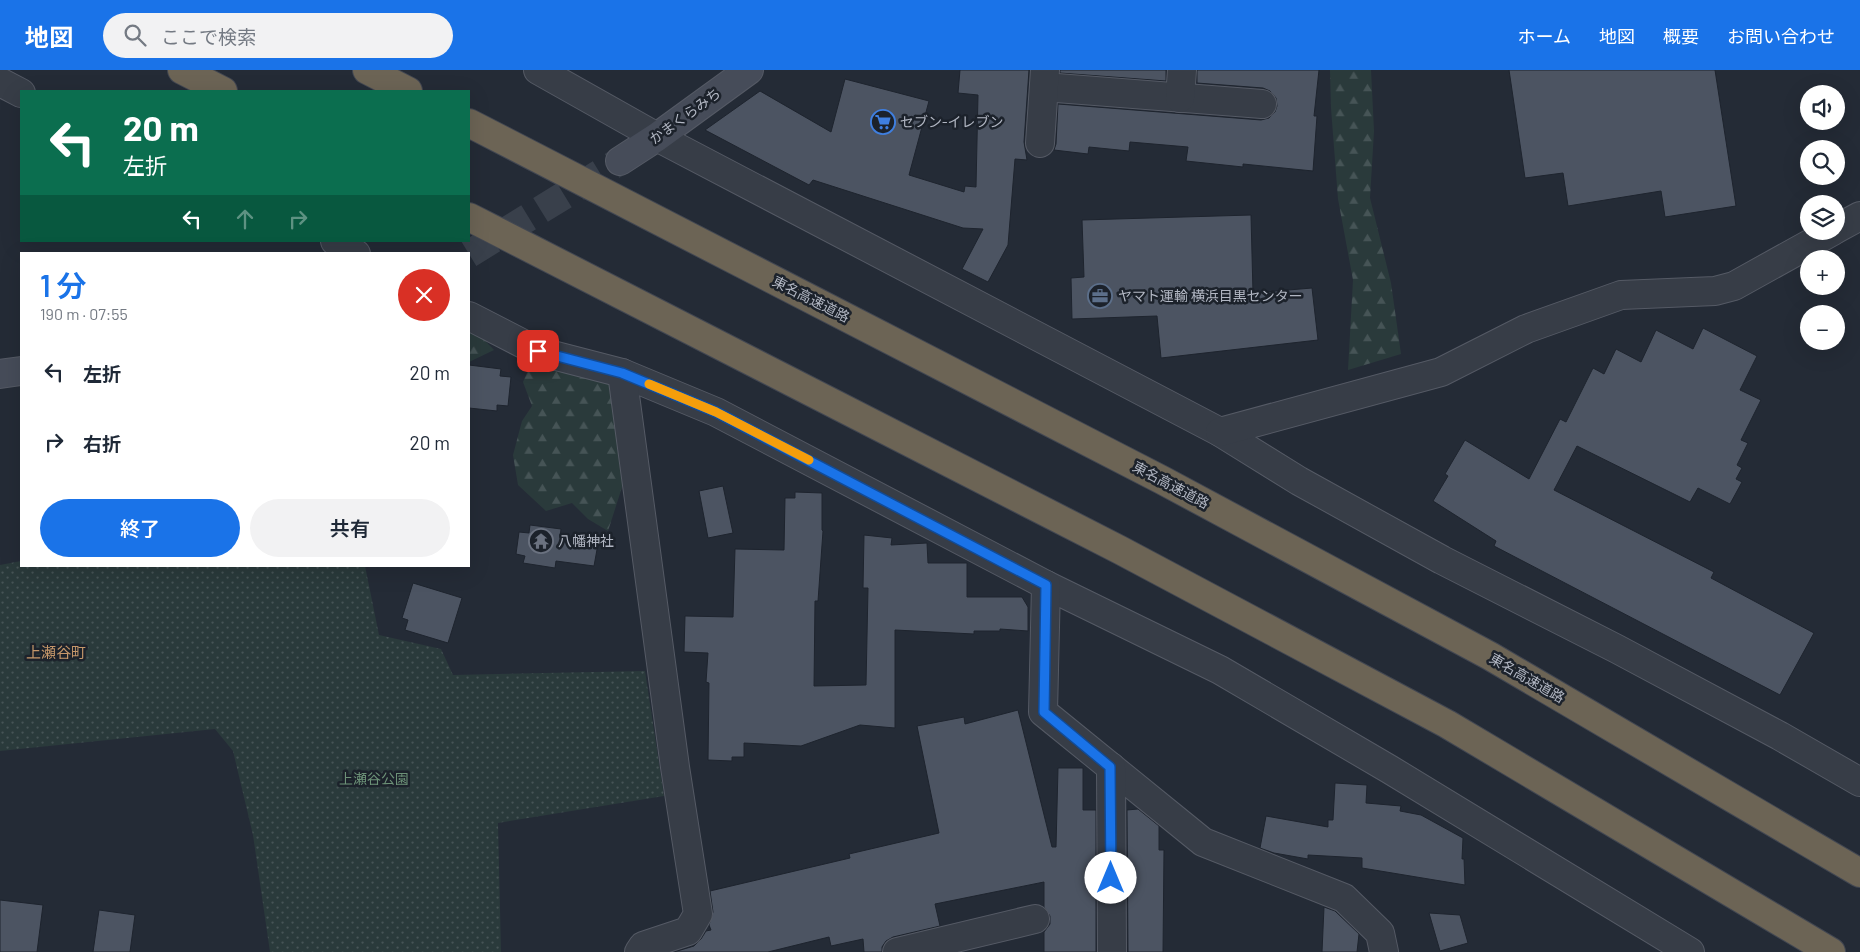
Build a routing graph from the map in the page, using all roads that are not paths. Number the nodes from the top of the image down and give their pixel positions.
1 (182, 70) edge
2 (367, 70) edge
3 (538, 70) edge
4 (749, 70) edge
5 (1182, 70) edge
6 (1045, 78) edge
7 (0, 82) edge
8 (221, 90) edge
9 (406, 90) edge
10 (20, 92) edge
11 (1180, 98) junction
12 (1262, 104) dead end
13 (470, 123) edge
14 (657, 137) junction
15 (1040, 143) dead end
16 (620, 161) tunnel mouth
17 (1860, 216) edge
18 (470, 218) edge
19 (1845, 224) edge
20 (1817, 240) edge
21 (337, 242) edge
22 (353, 252) edge
23 (470, 317) edge
24 (20, 370) edge
25 (622, 373) junction
26 (0, 374) edge
27 (1220, 432) junction
28 (1046, 585) junction
29 (1110, 767) junction
30 (1860, 782) edge
31 (1860, 873) edge
32 (1035, 919) dead end
33 (639, 952) edge
34 (897, 952) edge
35 (1112, 952) edge
36 (1384, 952) edge
37 (1690, 952) edge
38 (1831, 952) edge

1 - 8 highway
2 - 9 highway
3 - 14 street
4 - 14 main road, かまくらみち
5 - 11 street
6 - 11 street
6 - 15 street
7 - 10 street
11 - 12 street
13 - 31 highway, 東名高速道路
14 - 16 main road, かまくらみち
14 - 27 street
17 - 19 street
18 - 38 highway
20 - 27 street
21 - 22 street
23 - 25 street
24 - 26 main road
25 - 28 street
25 - 33 street
27 - 30 street
28 - 29 street
28 - 37 street
29 - 35 street
29 - 36 street
32 - 34 street

